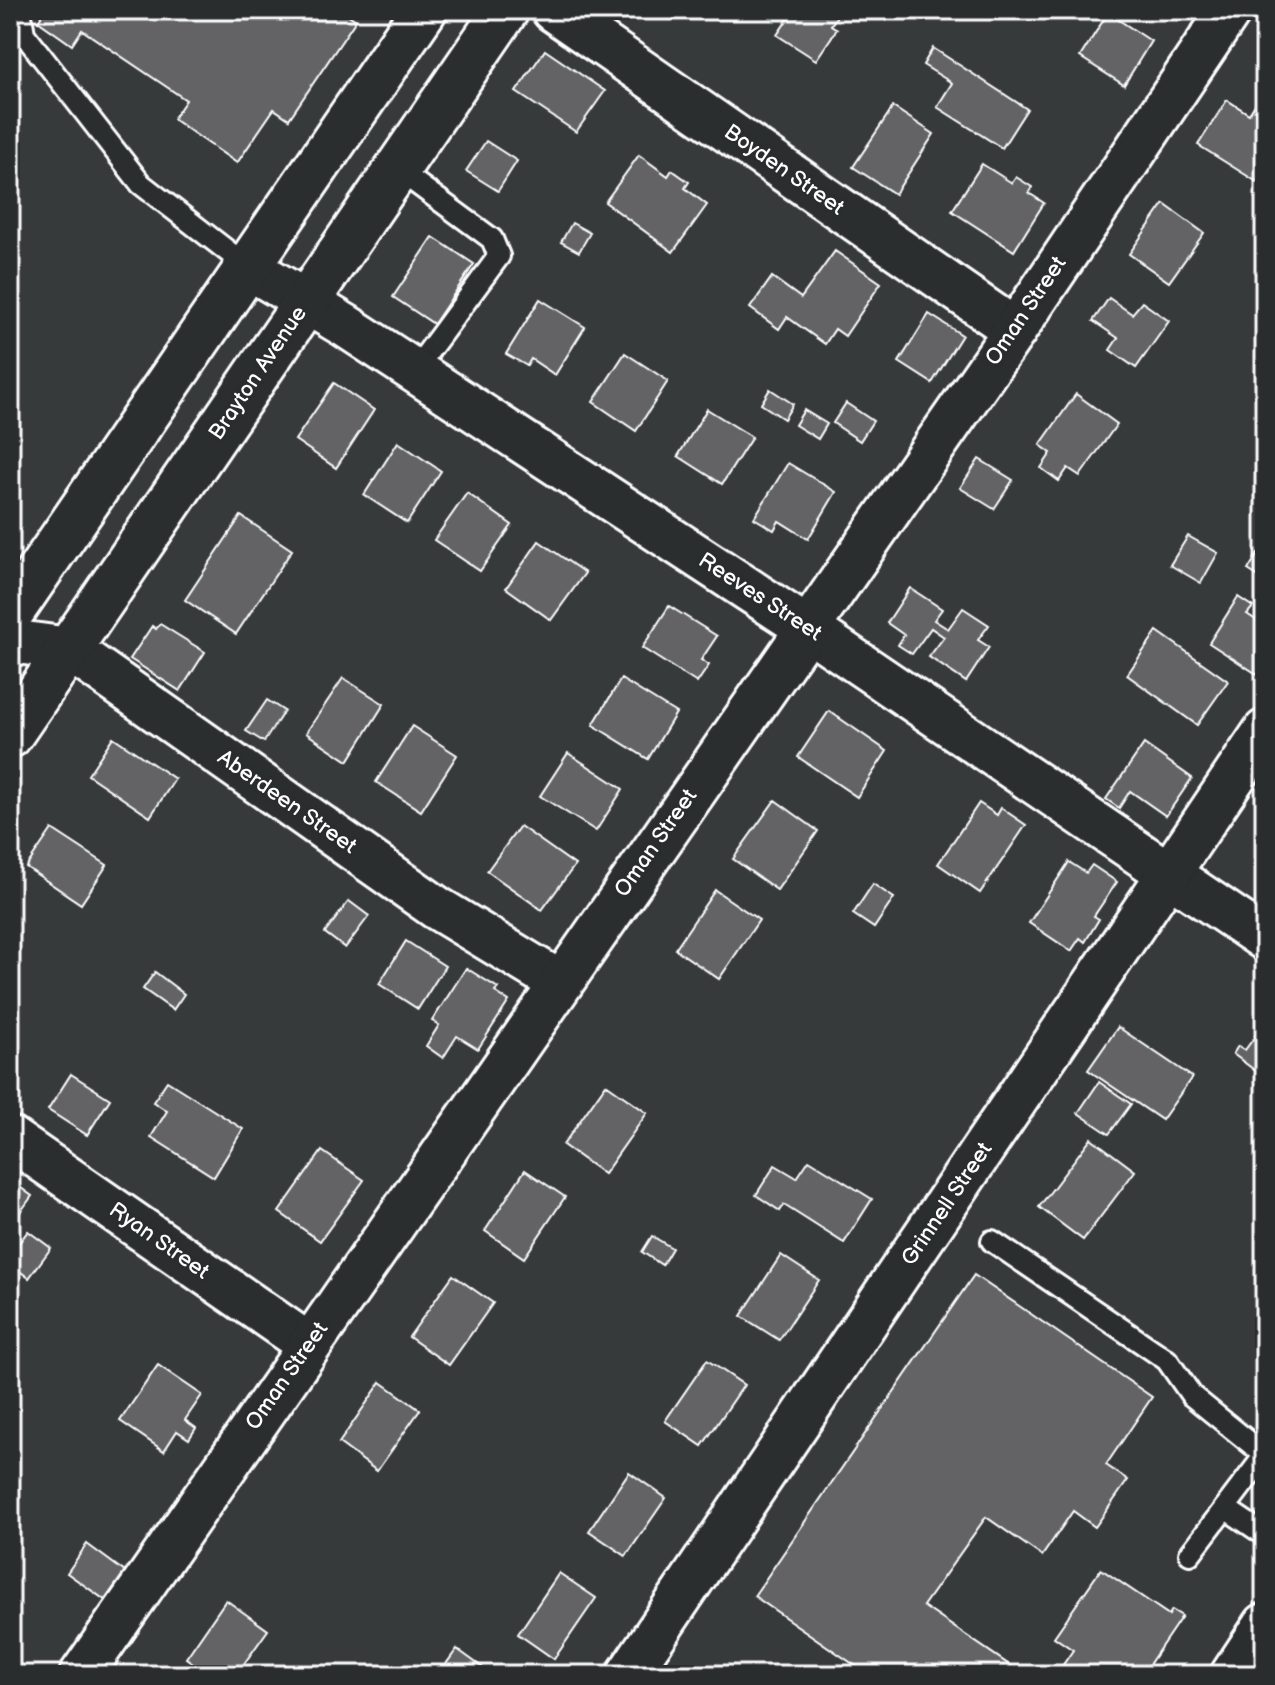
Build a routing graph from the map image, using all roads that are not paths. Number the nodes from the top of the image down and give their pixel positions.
1 (20, 10) edge
2 (424, 10) edge
3 (506, 10) edge
4 (553, 10) edge
5 (1226, 12) edge
6 (397, 169) junction
7 (248, 267) junction
8 (307, 302) junction
9 (1015, 330) junction
10 (414, 371) junction
11 (10, 614) edge
12 (807, 628) junction
13 (10, 641) edge
14 (69, 649) junction
15 (1265, 731) edge
16 (10, 735) edge
17 (1170, 874) junction
18 (1265, 939) edge
19 (559, 982) junction
20 (10, 1138) edge
21 (992, 1241) dead end
22 (309, 1345) junction
23 (1265, 1455) edge
24 (1225, 1508) junction
25 (1265, 1535) edge
26 (1190, 1554) dead end
27 (1265, 1625) edge
28 (81, 1675) edge
29 (628, 1675) edge
30 (1232, 1675) edge

1 - 7 lane
2 - 7 main road
3 - 6 main road, Brayton Avenue
4 - 9 street, Boyden Street
5 - 9 street, Oman Street
6 - 8 main road, Brayton Avenue
6 - 10 lane
7 - 8 street, Reeves Street
7 - 11 main road
8 - 10 street, Reeves Street
8 - 14 main road, Brayton Avenue
9 - 12 street, Oman Street
10 - 12 street, Reeves Street
12 - 17 street, Reeves Street
12 - 19 street, Oman Street
13 - 14 street, Aberdeen Street
14 - 16 main road, Brayton Avenue
14 - 19 street, Aberdeen Street
15 - 17 street, Grinnell Street
17 - 18 street, Reeves Street
17 - 29 street, Grinnell Street
19 - 22 street, Oman Street
20 - 22 street, Ryan Street
21 - 23 lane
22 - 28 street, Oman Street
23 - 24 lane
24 - 25 lane
24 - 26 lane
27 - 30 street

